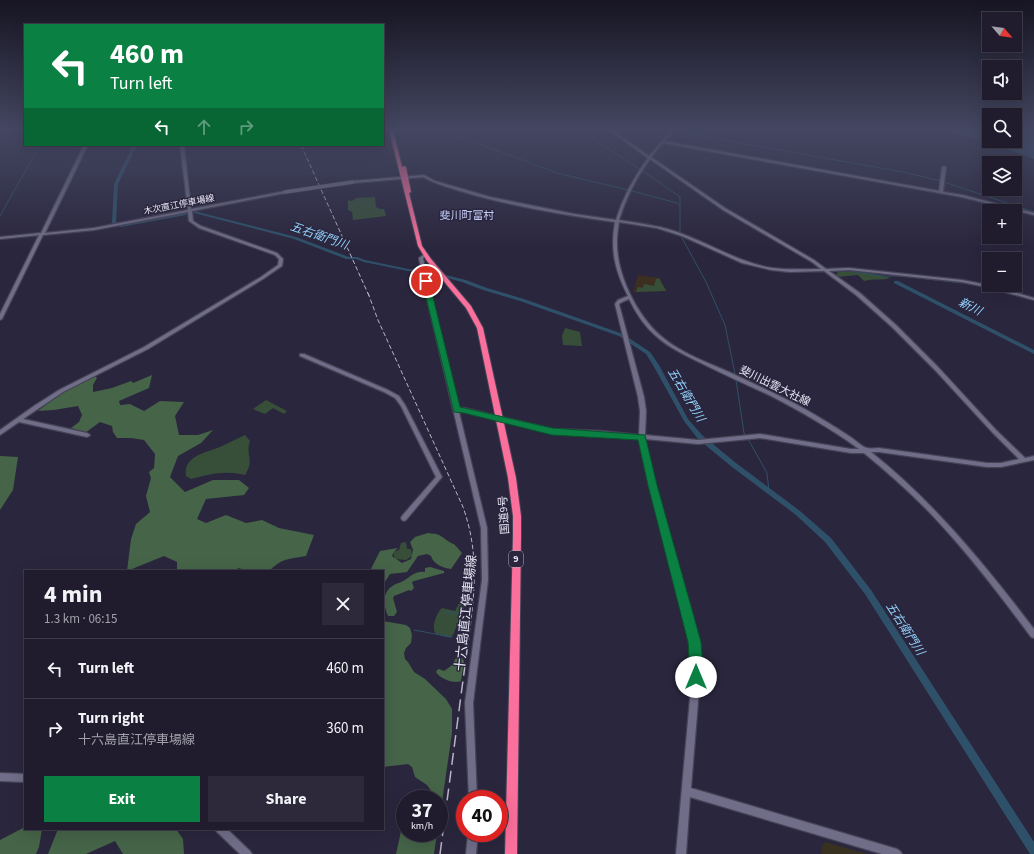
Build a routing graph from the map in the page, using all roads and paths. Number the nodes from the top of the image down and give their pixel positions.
1 (73, 170) edge
2 (185, 170) edge
3 (403, 170) edge
4 (403, 170) edge
5 (641, 170) edge
6 (667, 170) edge
7 (817, 170) edge
8 (944, 170) edge
9 (405, 177) junction
10 (941, 192) junction
11 (190, 211) junction
12 (1034, 214) edge
13 (618, 221) junction
14 (41, 234) junction
15 (0, 238) edge
16 (426, 255) junction
17 (823, 269) junction
18 (630, 297) junction
19 (1034, 299) edge
20 (0, 319) edge
21 (302, 355) dead end
22 (457, 410) junction
23 (498, 419) junction
24 (18, 420) junction
25 (0, 433) edge
26 (87, 435) dead end
27 (642, 437) junction
28 (864, 450) junction
29 (1034, 458) edge
30 (1024, 460) junction
31 (404, 518) dead end
32 (1034, 635) edge
33 (0, 777) edge
34 (24, 778) edge
35 (472, 790) edge
36 (686, 791) junction
37 (221, 830) edge
38 (472, 842) edge
39 (247, 854) edge
40 (471, 854) edge
41 (511, 854) edge
42 (681, 854) edge
43 (897, 854) edge

1 - 14 street
2 - 11 street
3 - 9 highway, 国道9号 / 9
4 - 9 highway, 国道9号 / 9
5 - 13 street, 斐川出雲大社線
6 - 17 street
7 - 10 street
8 - 10 street
9 - 11 street, 木次直江停車場線, bridge
9 - 13 street, 木次直江停車場線
9 - 16 highway, 国道9号 / 9
10 - 12 street
11 - 14 street, 木次直江停車場線
11 - 24 street
13 - 17 street, 木次直江停車場線
13 - 18 street, 斐川出雲大社線
14 - 15 street, 木次直江停車場線
14 - 20 street
16 - 22 street, 十六島直江停車場線
16 - 23 highway, 国道9号 / 9
17 - 19 street, 木次直江停車場線
17 - 30 street
18 - 27 street
18 - 28 street, 斐川出雲大社線
21 - 31 street
22 - 23 street
22 - 35 street, 十六島直江停車場線
23 - 27 street
23 - 41 highway, 国道9号 / 9
24 - 25 street
24 - 26 street
27 - 28 street
27 - 36 street
28 - 30 street
28 - 32 street, 斐川出雲大社線
29 - 30 street
33 - 34 street
36 - 42 street
36 - 43 street
37 - 39 street
38 - 40 street

